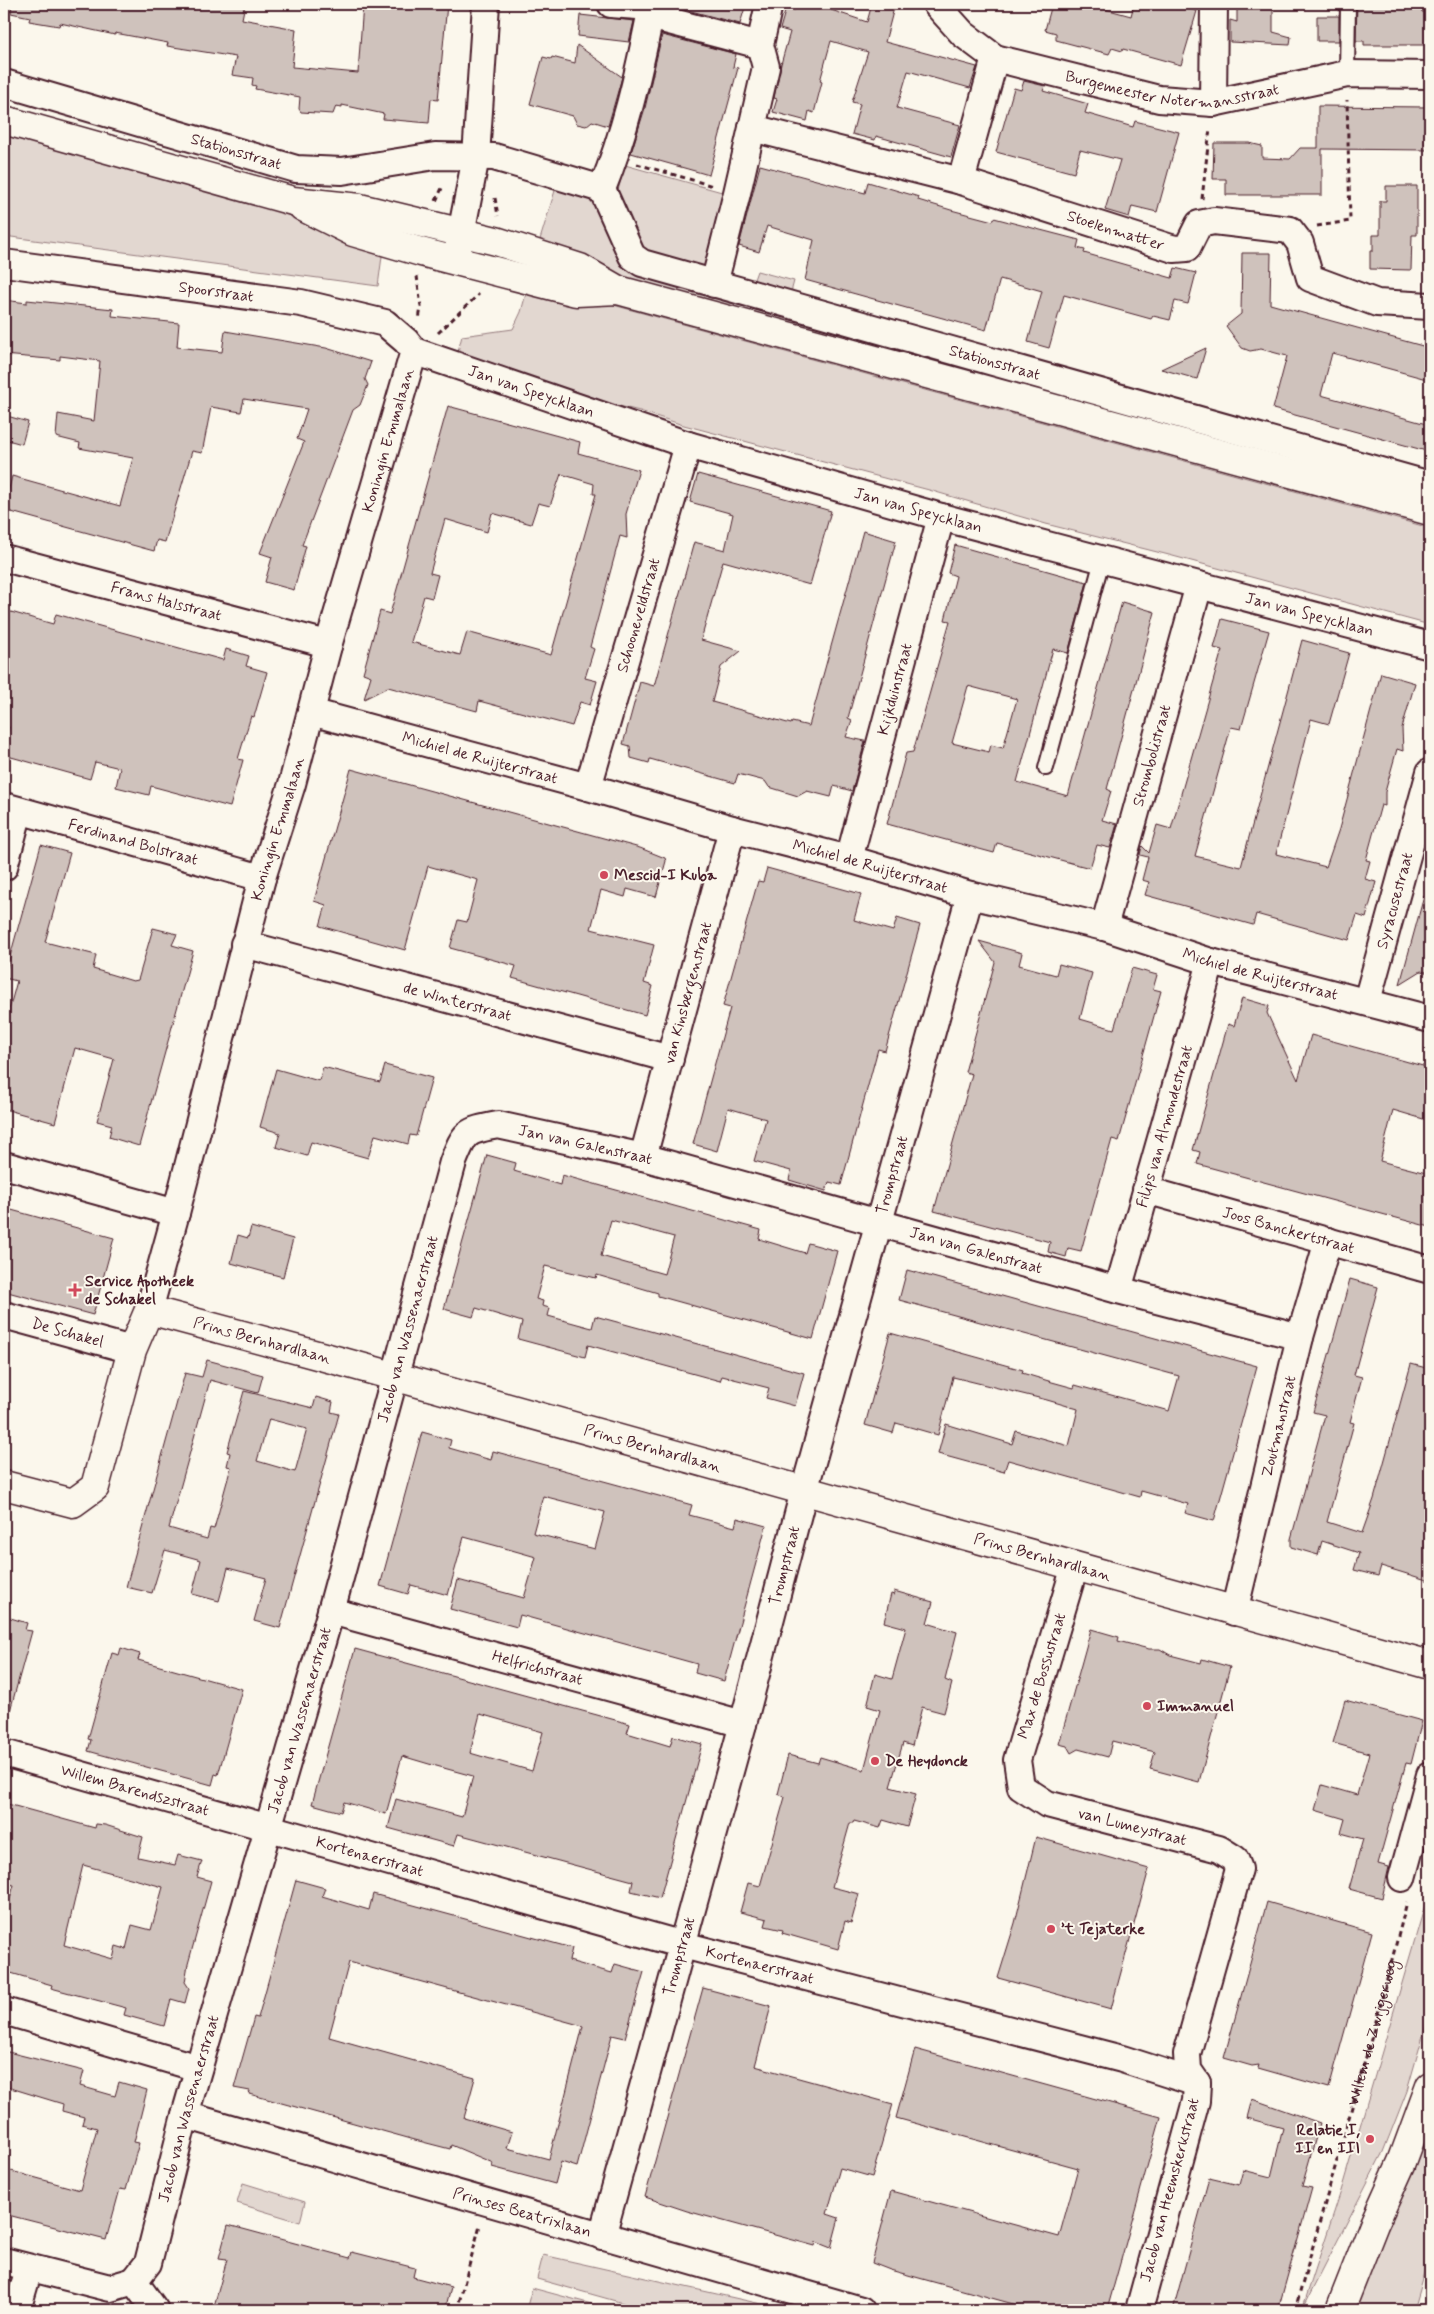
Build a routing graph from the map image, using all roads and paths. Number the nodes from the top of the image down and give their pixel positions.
1 (486, 4) edge
2 (611, 4) edge
3 (769, 4) edge
4 (936, 4) edge
5 (1214, 4) edge
6 (1348, 4) edge
7 (651, 9) edge
8 (760, 45) junction
9 (995, 58) junction
10 (1347, 74) junction
11 (1430, 75) edge
12 (4, 84) edge
13 (1213, 103) junction
14 (4, 120) edge
15 (752, 128) junction
16 (476, 157) junction
17 (615, 157) junction
18 (961, 181) junction
19 (602, 189) junction
20 (737, 193) junction
21 (1199, 224) junction
22 (1290, 230) junction
23 (459, 246) junction
24 (4, 263) edge
25 (714, 284) junction
26 (1430, 306) edge
27 (414, 351) junction
28 (688, 445) junction
29 (1430, 484) edge
30 (1430, 511) edge
31 (941, 518) junction
32 (4, 558) edge
33 (1102, 560) junction
34 (1199, 585) junction
35 (328, 646) junction
36 (1430, 646) edge
37 (311, 712) junction
38 (1046, 768) dead end
39 (1430, 772) edge
40 (588, 787) junction
41 (12, 808) edge
42 (732, 829) junction
43 (849, 859) junction
44 (4, 867) edge
45 (262, 878) junction
46 (970, 895) junction
47 (1104, 927) junction
48 (244, 944) junction
49 (1211, 962) junction
50 (1367, 1001) junction
51 (1430, 1019) edge
52 (670, 1059) junction
53 (477, 1129) joint
54 (642, 1157) junction
55 (4, 1165) edge
56 (1146, 1190) junction
57 (176, 1213) junction
58 (880, 1222) junction
59 (1328, 1241) junction
60 (1430, 1270) edge
61 (1118, 1290) junction
62 (149, 1310) junction
63 (4, 1315) edge
64 (1300, 1337) junction
65 (132, 1350) junction
66 (396, 1377) junction
67 (4, 1485) edge
68 (804, 1491) junction
69 (1075, 1566) junction
70 (331, 1611) junction
71 (1234, 1612) junction
72 (1430, 1665) edge
73 (743, 1724) junction
74 (4, 1753) edge
75 (1430, 1775) edge
76 (1021, 1787) joint
77 (267, 1828) junction
78 (1239, 1869) joint
79 (1405, 1887) joint
80 (682, 1945) junction
81 (4, 2011) edge
82 (198, 2068) junction
83 (1196, 2083) junction
84 (1430, 2086) edge
85 (185, 2115) junction
86 (486, 2203) junction
87 (1374, 2224) junction
88 (602, 2236) junction
89 (4, 2261) edge
90 (29, 2269) junction
91 (134, 2281) junction
92 (17, 2310) edge
93 (155, 2310) edge
94 (457, 2310) edge
95 (861, 2310) edge
96 (1139, 2310) edge
97 (1295, 2310) edge
98 (1324, 2310) edge
99 (1340, 2310) edge

1 - 16 street
2 - 7 street
3 - 8 street
4 - 9 street, Burgemeester Notermansstraat
5 - 13 street
6 - 10 lane
7 - 8 street
7 - 17 street
8 - 15 street
9 - 13 street, Burgemeester Notermansstraat
9 - 18 street
10 - 11 street, Burgemeester Notermansstraat
10 - 13 street, Burgemeester Notermansstraat
10 - 22 path
12 - 16 street, Stationsstraat
13 - 21 path
14 - 23 street, Stationsstraat
15 - 18 street, Stoelenmatter
15 - 20 street
16 - 19 street, Stationsstraat
16 - 23 street
17 - 19 street
17 - 20 path
18 - 21 street, Stoelenmatter
19 - 25 street, Stationsstraat
20 - 25 street
21 - 22 street
22 - 26 street
23 - 30 street, Stationsstraat
24 - 27 street, Spoorstraat
25 - 29 street, Stationsstraat
27 - 28 street, Jan van Speycklaan
27 - 35 street, Koningin Emmalaan
28 - 31 street, Jan van Speycklaan
28 - 40 street, Schooneveldstraat
31 - 33 street, Jan van Speycklaan
31 - 43 street, Kijkduinstraat
32 - 35 street, Frans Halsstraat
33 - 34 street, Jan van Speycklaan
33 - 38 lane
34 - 36 street, Jan van Speycklaan
34 - 47 street, Strombolistraat
35 - 37 street, Koningin Emmalaan
37 - 40 street, Michiel de Ruijterstraat
37 - 45 street, Koningin Emmalaan
39 - 50 street, Syracusestraat
40 - 42 street, Michiel de Ruijterstraat
41 - 44 street
41 - 45 street, Ferdinand Bolstraat
42 - 43 street, Michiel de Ruijterstraat
42 - 52 street, van Kinsbergenstraat
43 - 46 street, Michiel de Ruijterstraat
45 - 48 street, Koningin Emmalaan
46 - 47 street, Michiel de Ruijterstraat
46 - 58 street, Trompstraat
47 - 49 street, Michiel de Ruijterstraat
48 - 52 street, de Winterstraat
48 - 57 street, Koningin Emmalaan
49 - 50 street, Michiel de Ruijterstraat
49 - 56 street, Filips van Almondestraat
50 - 51 street, Michiel de Ruijterstraat
52 - 54 street, van Kinsbergenstraat
53 - 54 street, Jan van Galenstraat
53 - 66 street, Jacob van Wassenaerstraat
54 - 58 street, Jan van Galenstraat
55 - 57 street
56 - 59 street, Joos Banckertstraat
56 - 61 street, Filips van Almondestraat
57 - 62 street, Koningin Emmalaan
58 - 61 street, Jan van Galenstraat
58 - 68 street, Trompstraat
59 - 60 street, Joos Banckertstraat
59 - 64 street, Zoutmanstraat
61 - 64 street, Jan van Galenstraat
62 - 65 street
62 - 66 street, Prins Bernhardlaan
63 - 65 street, De Schakel
64 - 71 street, Zoutmanstraat
65 - 67 street
66 - 68 street, Prins Bernhardlaan
66 - 70 street, Jacob van Wassenaerstraat
68 - 69 street, Prins Bernhardlaan
68 - 73 street, Trompstraat
69 - 71 street, Prins Bernhardlaan
69 - 76 street, Max de Bossustraat
70 - 73 street, Helfrichstraat
70 - 77 street, Jacob van Wassenaerstraat
71 - 72 street, Prins Bernhardlaan
73 - 80 street, Trompstraat
74 - 77 street, Willem Barendszstraat
75 - 79 street
76 - 78 street, van Lumeystraat
77 - 80 street, Kortenaerstraat
77 - 82 street, Jacob van Wassenaerstraat
78 - 83 street, Jacob van Heemskerkstraat
79 - 97 path, Willem de Zwijgerweg
80 - 83 street, Kortenaerstraat
80 - 88 street, Trompstraat
81 - 82 street
82 - 85 street, Jacob van Wassenaerstraat
83 - 96 street, Jacob van Heemskerkstraat
84 - 87 street
85 - 86 street, Prinses Beatrixlaan
85 - 91 street, Jacob van Wassenaerstraat
86 - 88 street, Prinses Beatrixlaan
86 - 94 path
87 - 98 street
87 - 99 street
88 - 95 street, Prinses Beatrixlaan
89 - 90 street
90 - 91 street
90 - 92 street
91 - 93 street

